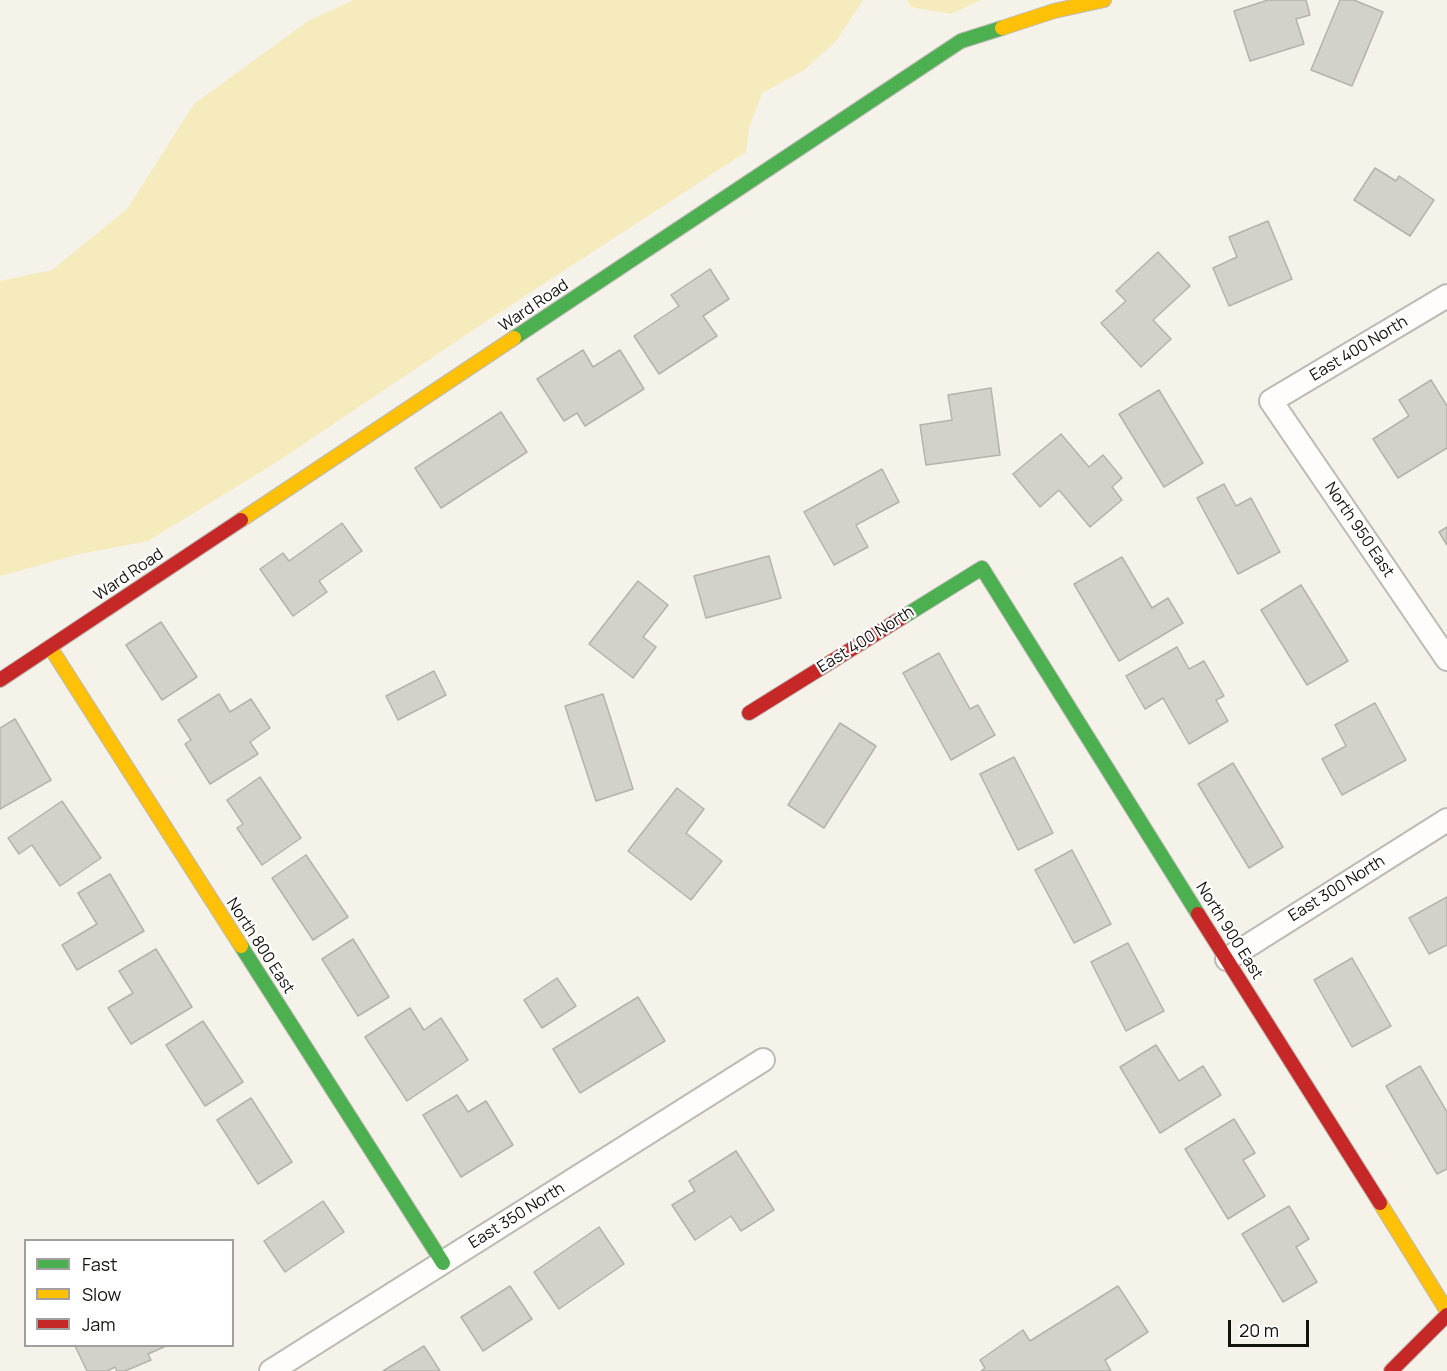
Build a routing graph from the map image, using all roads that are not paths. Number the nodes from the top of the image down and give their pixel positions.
1 (1104, 0) edge
2 (1447, 296) edge
3 (1270, 401) joint
4 (982, 568) joint
5 (50, 647) junction
6 (1447, 660) edge
7 (0, 681) edge
8 (749, 713) dead end
9 (1447, 820) edge
10 (1227, 959) junction
11 (763, 1060) dead end
12 (443, 1263) junction
13 (1447, 1311) edge
14 (1447, 1315) edge
15 (271, 1371) edge
16 (1391, 1371) edge

1 - 5 street, Ward Road
2 - 3 street, East 400 North
3 - 6 street, North 950 East
4 - 8 street, East 400 North
4 - 10 street, North 900 East
5 - 7 street, Ward Road
5 - 12 street, North 800 East
9 - 10 street, East 300 North
10 - 13 street, North 900 East
11 - 12 street, East 350 North
12 - 15 street, East 350 North
14 - 16 street

